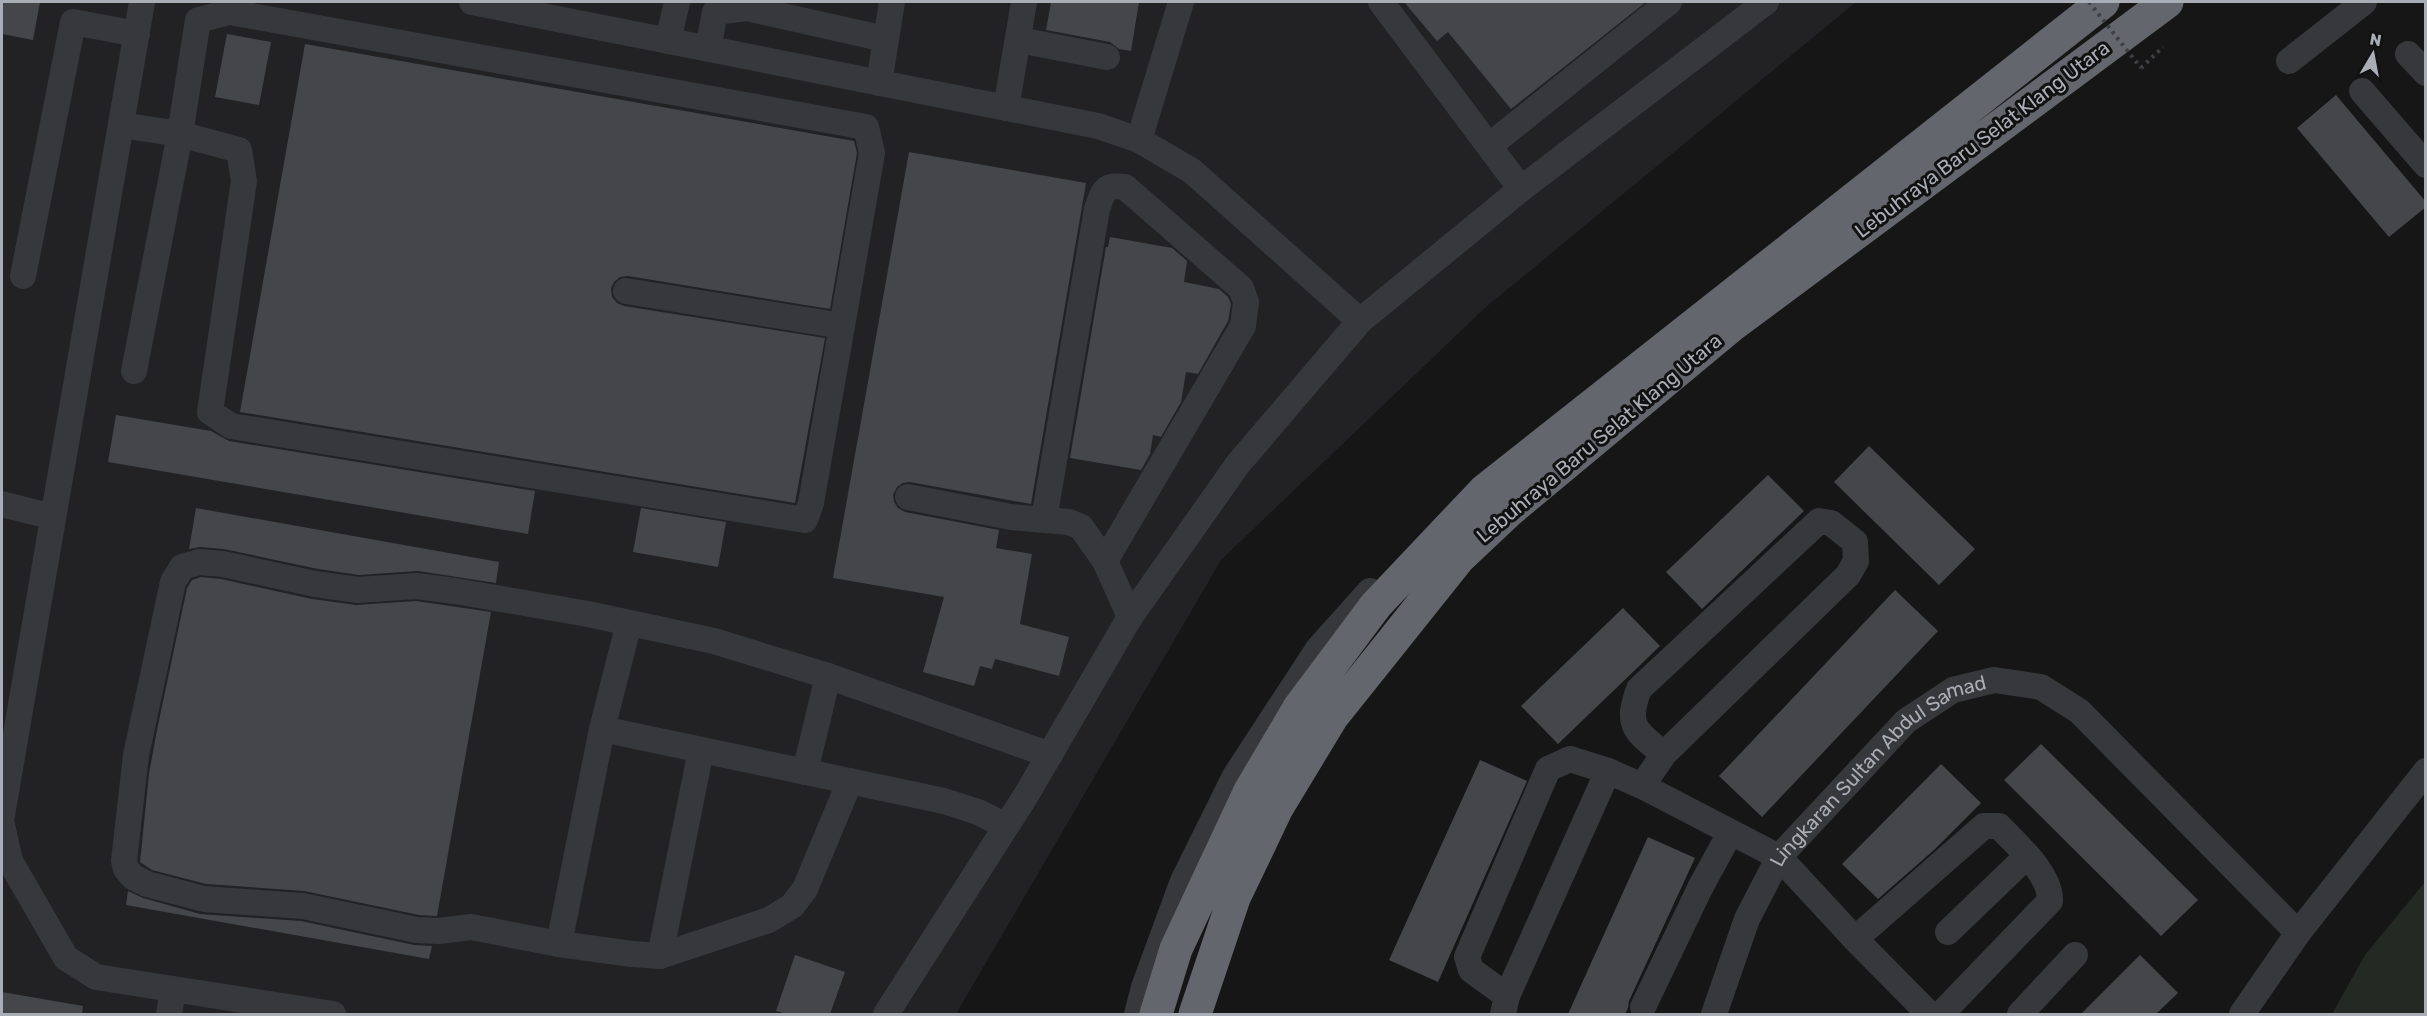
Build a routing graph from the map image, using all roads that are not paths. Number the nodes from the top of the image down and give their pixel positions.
1 (142, 2) edge
2 (472, 2) edge
3 (677, 2) edge
4 (892, 2) edge
5 (1024, 2) edge
6 (1180, 2) edge
7 (1381, 2) edge
8 (1669, 2) edge
9 (1766, 2) edge
10 (2103, 2) edge
11 (2168, 2) edge
12 (2364, 2) edge
13 (73, 12) edge
14 (137, 34) junction
15 (885, 39) junction
16 (1019, 40) junction
17 (668, 41) junction
18 (708, 49) junction
19 (2408, 54) dead end
20 (1107, 57) dead end
21 (2289, 61) dead end
22 (2426, 74) edge
23 (879, 83) junction
24 (2362, 91) dead end
25 (1006, 108) junction
26 (121, 125) junction
27 (180, 134) junction
28 (1139, 140) junction
29 (1489, 146) junction
30 (2426, 165) edge
31 (1521, 189) junction
32 (22, 276) dead end
33 (626, 291) dead end
34 (1360, 321) junction
35 (842, 326) junction
36 (134, 371) dead end
37 (1484, 491) junction
38 (908, 496) dead end
39 (2, 504) edge
40 (53, 517) junction
41 (1044, 519) junction
42 (1105, 561) junction
43 (1130, 616) junction
44 (629, 623) junction
45 (828, 676) junction
46 (602, 729) junction
47 (701, 750) junction
48 (1664, 754) junction
49 (1050, 755) junction
50 (1608, 771) junction
51 (2426, 771) edge
52 (805, 772) junction
53 (850, 781) junction
54 (1642, 786) junction
55 (2, 815) edge
56 (2, 825) edge
57 (1006, 826) junction
58 (1730, 833) junction
59 (2027, 856) junction
60 (1779, 857) junction
61 (1948, 932) dead end
62 (2298, 933) junction
63 (1855, 939) junction
64 (559, 944) junction
65 (2075, 955) dead end
66 (660, 956) junction
67 (171, 1002) edge
68 (1505, 1005) edge
69 (1643, 1007) dead end
70 (333, 1014) edge
71 (886, 1014) edge
72 (1137, 1014) edge
73 (1156, 1014) edge
74 (1195, 1014) edge
75 (1714, 1014) edge
76 (1929, 1014) edge
77 (1941, 1014) edge
78 (2020, 1014) edge
79 (2242, 1014) edge

1 - 14 street
2 - 17 street
3 - 17 street
4 - 15 street
5 - 16 street
6 - 28 street
7 - 29 street
8 - 29 street
9 - 31 street
10 - 37 highway, Lebuhraya Baru Selat Klang Utara
11 - 74 highway, Lebuhraya Baru Selat Klang Utara
12 - 21 street
13 - 14 street
13 - 32 street
14 - 26 street
15 - 18 street
15 - 23 street
16 - 20 street
16 - 25 street
17 - 18 street
18 - 23 street
19 - 22 street
23 - 25 street
24 - 30 street
25 - 28 street
26 - 27 street
26 - 40 street
27 - 35 street
27 - 35 street
27 - 36 street
28 - 34 street
29 - 31 street
31 - 34 street
33 - 35 street
34 - 43 street
37 - 72 street
37 - 73 highway, Lebuhraya Baru Selat Klang Utara
38 - 41 street
39 - 40 street
40 - 55 street
41 - 42 street
41 - 42 street
42 - 43 street
43 - 49 street
44 - 45 street
44 - 46 street
44 - 64 street
45 - 49 street
45 - 52 street
46 - 47 street
46 - 64 street
47 - 52 street
47 - 66 street
48 - 48 street
48 - 54 street
49 - 57 street
50 - 54 street
50 - 68 street
50 - 68 street
51 - 62 street
52 - 53 street
53 - 57 street
53 - 66 street
54 - 58 street
56 - 67 street
57 - 71 street
58 - 60 street
58 - 69 street
59 - 61 street
59 - 63 street
59 - 77 street
60 - 62 street, Lingkaran Sultan Abdul Samad
60 - 63 street
60 - 75 street, Lingkaran Sultan Abdul Samad
62 - 79 street
63 - 76 street
64 - 66 street
65 - 78 street
67 - 70 street

